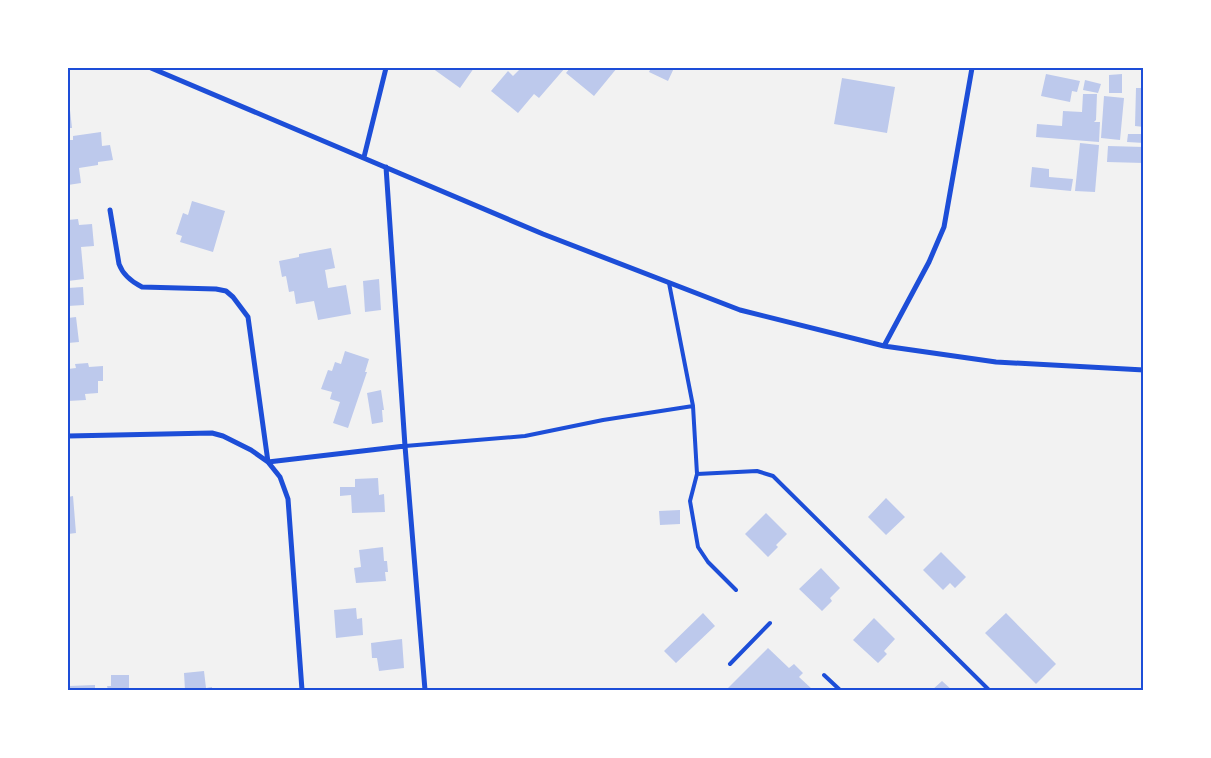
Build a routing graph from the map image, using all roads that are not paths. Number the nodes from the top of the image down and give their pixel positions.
1 (151, 68) edge
2 (386, 68) edge
3 (972, 68) edge
4 (364, 157) junction
5 (386, 167) junction
6 (110, 210) dead end
7 (669, 283) junction
8 (884, 346) junction
9 (1144, 370) edge
10 (693, 406) junction
11 (68, 436) edge
12 (405, 446) junction
13 (268, 462) junction
14 (697, 474) junction
15 (736, 590) dead end
16 (770, 623) dead end
17 (730, 664) dead end
18 (824, 675) dead end
19 (302, 690) edge
20 (425, 690) edge
21 (840, 690) edge
22 (989, 690) edge

1 - 4 street
2 - 4 street
3 - 8 street
4 - 5 street
5 - 7 street
5 - 12 street
6 - 13 street
7 - 8 street
7 - 10 lane
8 - 9 street
10 - 12 lane
10 - 14 lane
11 - 13 street
12 - 13 street
12 - 20 street
13 - 19 street
14 - 15 lane
14 - 22 lane
16 - 17 lane
18 - 21 lane

